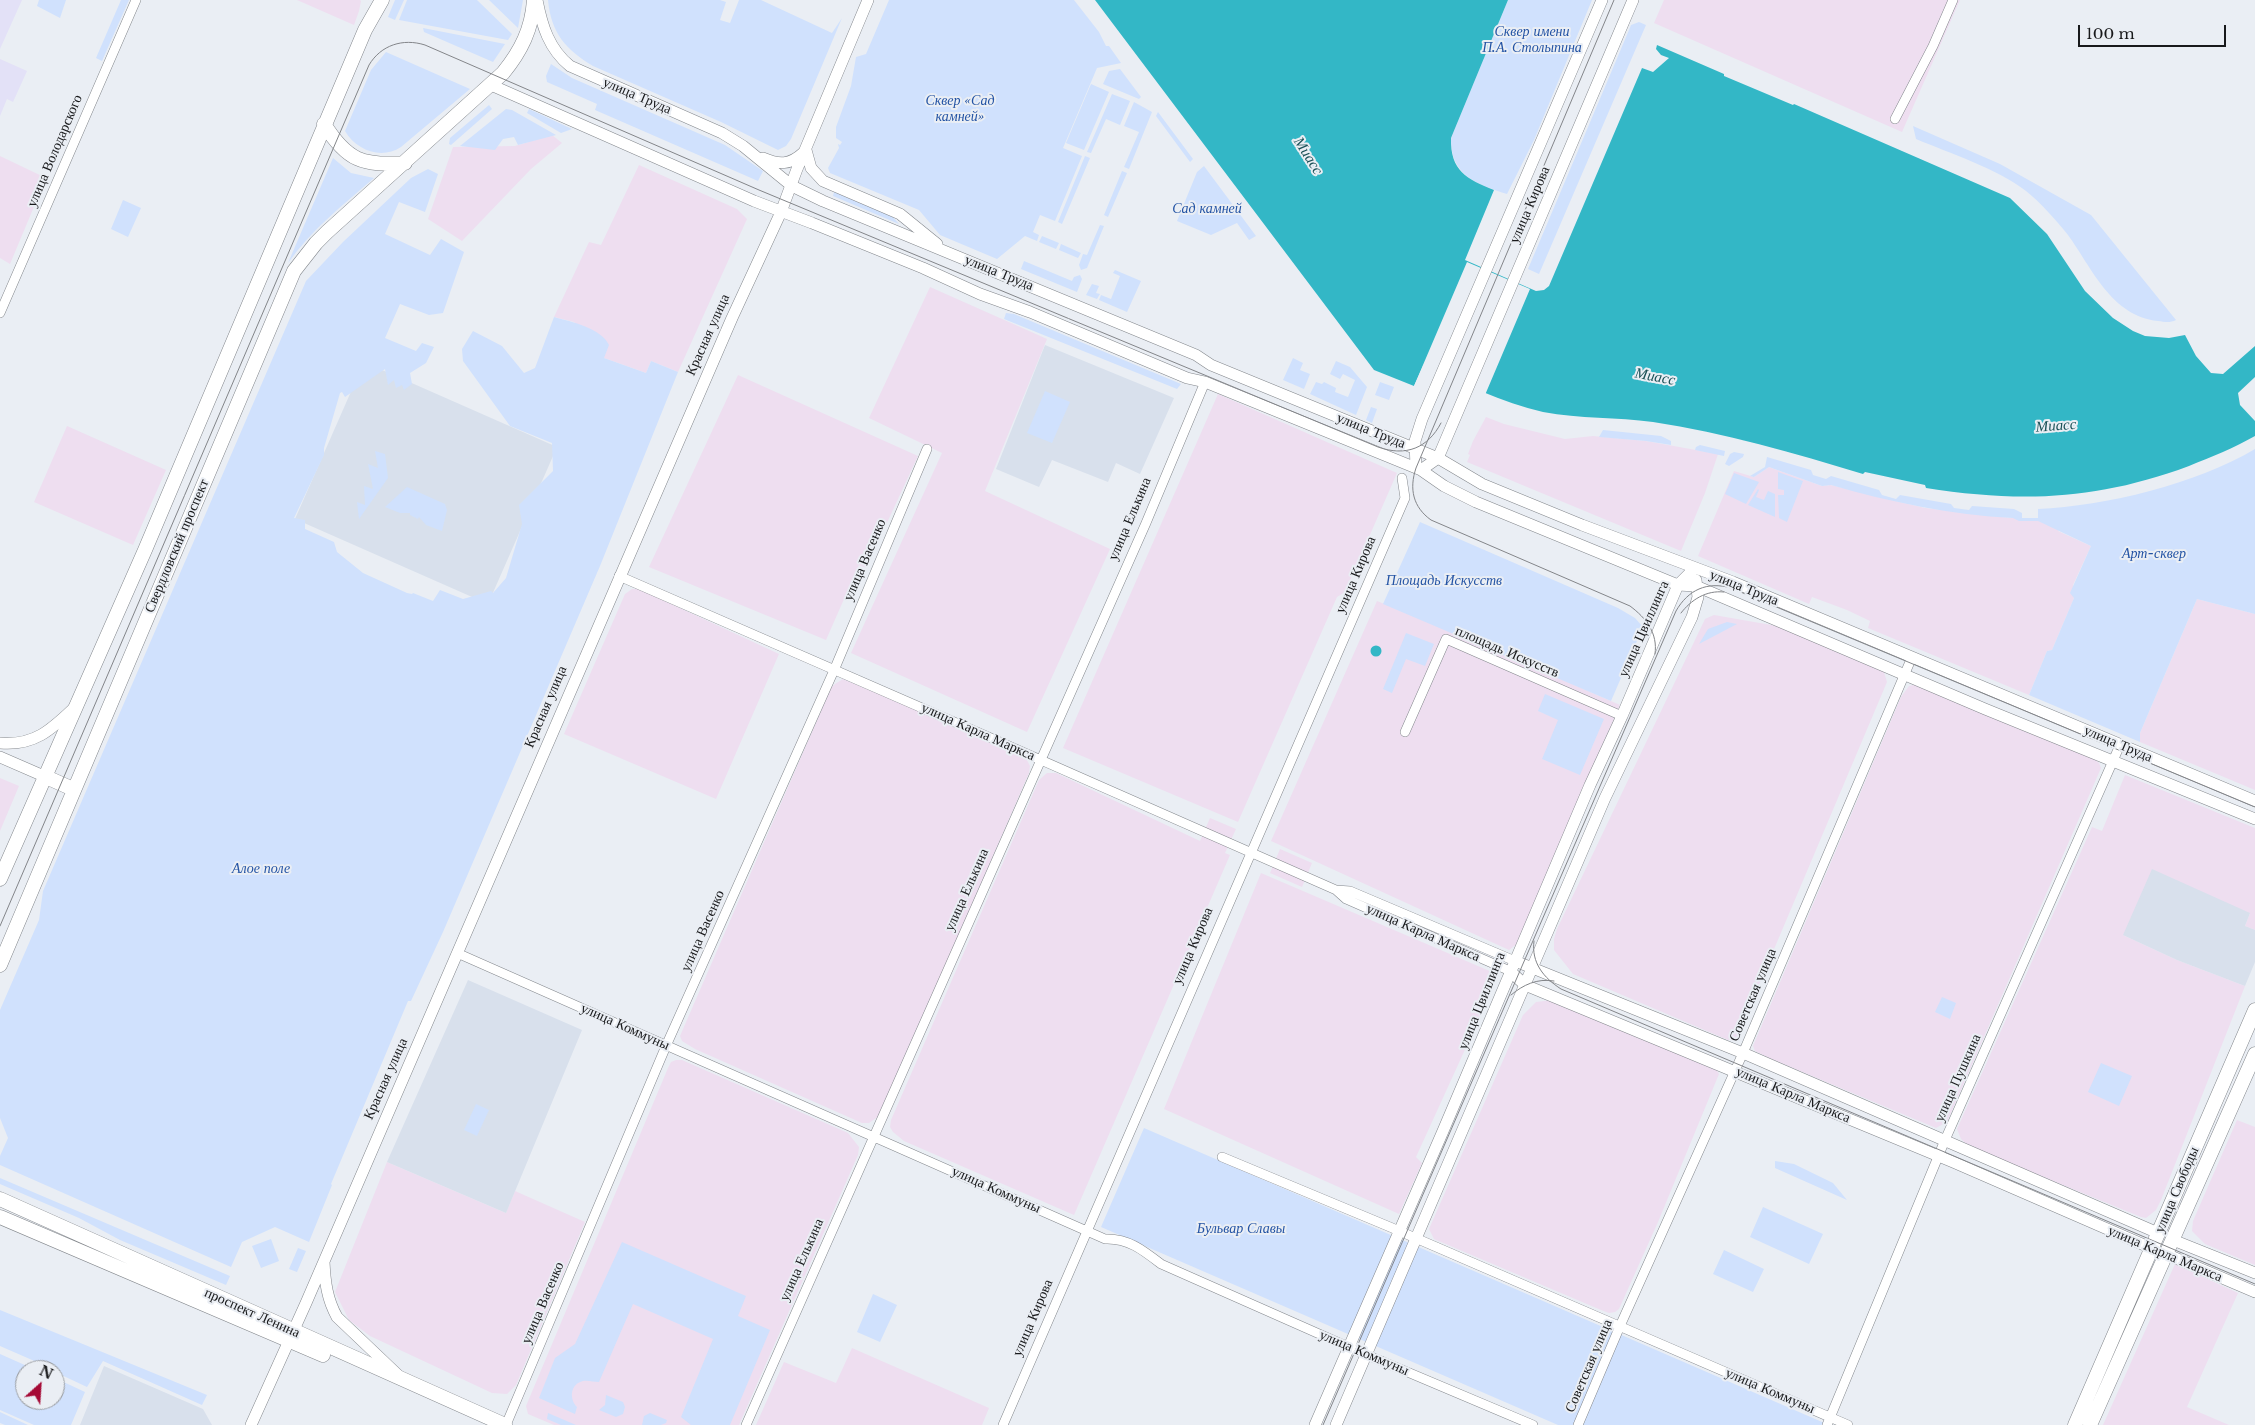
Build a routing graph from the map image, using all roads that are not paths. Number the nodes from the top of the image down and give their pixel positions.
1 (136, 0) edge
2 (536, 0) edge
3 (868, 0) edge
4 (1602, 0) edge
5 (1633, 0) edge
6 (1953, 0) edge
7 (378, 3) edge
8 (492, 85) junction
9 (1895, 119) dead end
10 (324, 124) junction
11 (743, 146) junction
12 (806, 150) junction
13 (404, 163) junction
14 (792, 186) junction
15 (781, 212) junction
16 (944, 250) junction
17 (2, 301) edge
18 (0, 313) edge
19 (1212, 365) junction
20 (1204, 382) junction
21 (927, 449) dead end
22 (1416, 449) junction
23 (1438, 458) junction
24 (1418, 470) junction
25 (1402, 478) dead end
26 (1695, 568) junction
27 (619, 576) junction
28 (1678, 585) junction
29 (1696, 586) junction
30 (1912, 657) junction
31 (834, 668) junction
32 (1905, 673) junction
33 (76, 707) junction
34 (1622, 716) junction
35 (1405, 732) dead end
36 (0, 744) edge
37 (2120, 745) junction
38 (0, 757) edge
39 (1041, 759) junction
40 (2113, 760) junction
41 (46, 777) junction
42 (74, 789) junction
43 (2255, 801) edge
44 (2255, 819) edge
45 (1250, 852) junction
46 (0, 879) edge
47 (457, 953) junction
48 (0, 965) edge
49 (1512, 966) junction
50 (1533, 967) junction
51 (1525, 985) junction
52 (2255, 1010) edge
53 (666, 1046) junction
54 (1743, 1053) junction
55 (2255, 1054) edge
56 (1735, 1071) junction
57 (874, 1136) junction
58 (1945, 1140) junction
59 (1939, 1156) junction
60 (1222, 1157) dead end
61 (0, 1199) edge
62 (0, 1217) edge
63 (1087, 1231) junction
64 (1399, 1231) junction
65 (2158, 1233) junction
66 (1417, 1238) junction
67 (2173, 1240) junction
68 (2152, 1248) junction
69 (2166, 1254) junction
70 (324, 1259) junction
71 (2255, 1273) edge
72 (2255, 1292) edge
73 (1620, 1326) junction
74 (290, 1336) junction
75 (1350, 1347) junction
76 (1367, 1355) junction
77 (405, 1381) junction
78 (1829, 1421) edge
79 (251, 1425) edge
80 (482, 1425) edge
81 (506, 1425) edge
82 (746, 1425) edge
83 (1003, 1425) edge
84 (1315, 1425) edge
85 (1336, 1425) edge
86 (1533, 1425) edge
87 (1578, 1425) edge
88 (1848, 1425) edge
89 (2075, 1425) edge
90 (2090, 1425) edge

1 - 17 street, улица Володарского
2 - 8 main road, Свердловский проспект
2 - 11 main road, улица Труда
3 - 12 main road, Красная улица
4 - 22 main road, улица Кирова
5 - 23 main road, улица Кирова
6 - 9 street
7 - 10 main road, Свердловский проспект
8 - 13 main road, Свердловский проспект
8 - 15 main road, улица Труда
10 - 13 main road
10 - 33 main road, Свердловский проспект
11 - 12 main road
11 - 14 main road, улица Труда
12 - 14 main road, Красная улица
12 - 16 main road
13 - 42 main road, Свердловский проспект
14 - 15 main road, Красная улица
14 - 16 main road, улица Труда
15 - 20 main road, улица Труда
15 - 27 main road, Красная улица
16 - 19 main road, улица Труда
17 - 18 street, улица Володарского
19 - 20 main road, улица Елькина
19 - 22 main road, улица Труда
20 - 24 main road, улица Труда
20 - 39 street, улица Елькина
21 - 31 street, улица Васенко
22 - 23 main road, улица Труда
22 - 24 main road, улица Кирова
23 - 24 main road
23 - 26 main road, улица Труда
24 - 28 main road, улица Труда
25 - 45 street, улица Кирова
26 - 28 main road, улица Цвиллинга
26 - 29 main road
26 - 30 main road, улица Труда
27 - 31 street, улица Карла Маркса
27 - 47 main road, Красная улица
28 - 29 main road, улица Труда
28 - 34 main road, улица Цвиллинга
29 - 32 main road, улица Труда
29 - 50 main road
30 - 32 street, Советская улица
30 - 37 main road, улица Труда
31 - 39 street, улица Карла Маркса
31 - 53 street, улица Васенко
32 - 40 main road, улица Труда
32 - 54 street, Советская улица
33 - 36 main road
33 - 41 main road, Свердловский проспект
34 - 35 street, площадь Искусств
34 - 49 main road, улица Цвиллинга
37 - 40 street, улица Пушкина
37 - 43 main road, улица Труда
38 - 41 main road
39 - 45 street, улица Карла Маркса
39 - 57 street, улица Елькина
40 - 44 main road, улица Труда
40 - 58 street, улица Пушкина
41 - 42 main road
41 - 46 main road, Свердловский проспект
42 - 48 main road, Свердловский проспект
45 - 49 street, улица Карла Маркса
45 - 63 street, улица Кирова
47 - 53 street, улица Коммуны
47 - 70 main road, Красная улица
49 - 50 main road, улица Карла Маркса
49 - 51 main road, улица Карла Маркса
49 - 64 main road, улица Цвиллинга
50 - 51 main road
50 - 54 main road, улица Карла Маркса
51 - 56 main road, улица Карла Маркса
51 - 66 main road
52 - 65 main road, улица Свободы
53 - 57 street, улица Коммуны
53 - 81 street, улица Васенко
54 - 56 street, Советская улица
54 - 58 main road, улица Карла Маркса
55 - 67 main road, улица Свободы
56 - 59 main road, улица Карла Маркса
56 - 73 street, Советская улица
57 - 63 street, улица Коммуны
57 - 82 street, улица Елькина
58 - 59 street, улица Пушкина
58 - 65 main road, улица Карла Маркса
59 - 68 main road, улица Карла Маркса
59 - 78 street, улица Пушкина
60 - 64 street, улица Коммуны
61 - 74 main road, проспект Ленина
62 - 74 main road, проспект Ленина
63 - 75 street, улица Коммуны
63 - 83 street, улица Кирова
64 - 66 street, улица Коммуны
64 - 75 main road, улица Цвиллинга
65 - 67 main road, улица Карла Маркса
65 - 68 main road, улица Свободы
66 - 73 street, улица Коммуны
66 - 76 main road
67 - 69 main road, улица Свободы
67 - 71 main road, улица Карла Маркса
68 - 69 main road, улица Карла Маркса
68 - 89 main road, улица Свободы
69 - 72 main road, улица Карла Маркса
69 - 90 main road, улица Свободы
70 - 74 main road, Красная улица
70 - 77 main road
73 - 78 street, улица Коммуны
73 - 87 street, Советская улица
74 - 77 main road, проспект Ленина
74 - 79 main road, Красная улица
74 - 80 main road, проспект Ленина
75 - 76 street, улица Коммуны
75 - 84 main road, улица Цвиллинга
76 - 85 main road
76 - 86 street, улица Коммуны
77 - 81 main road, проспект Ленина
78 - 88 street, улица Коммуны

